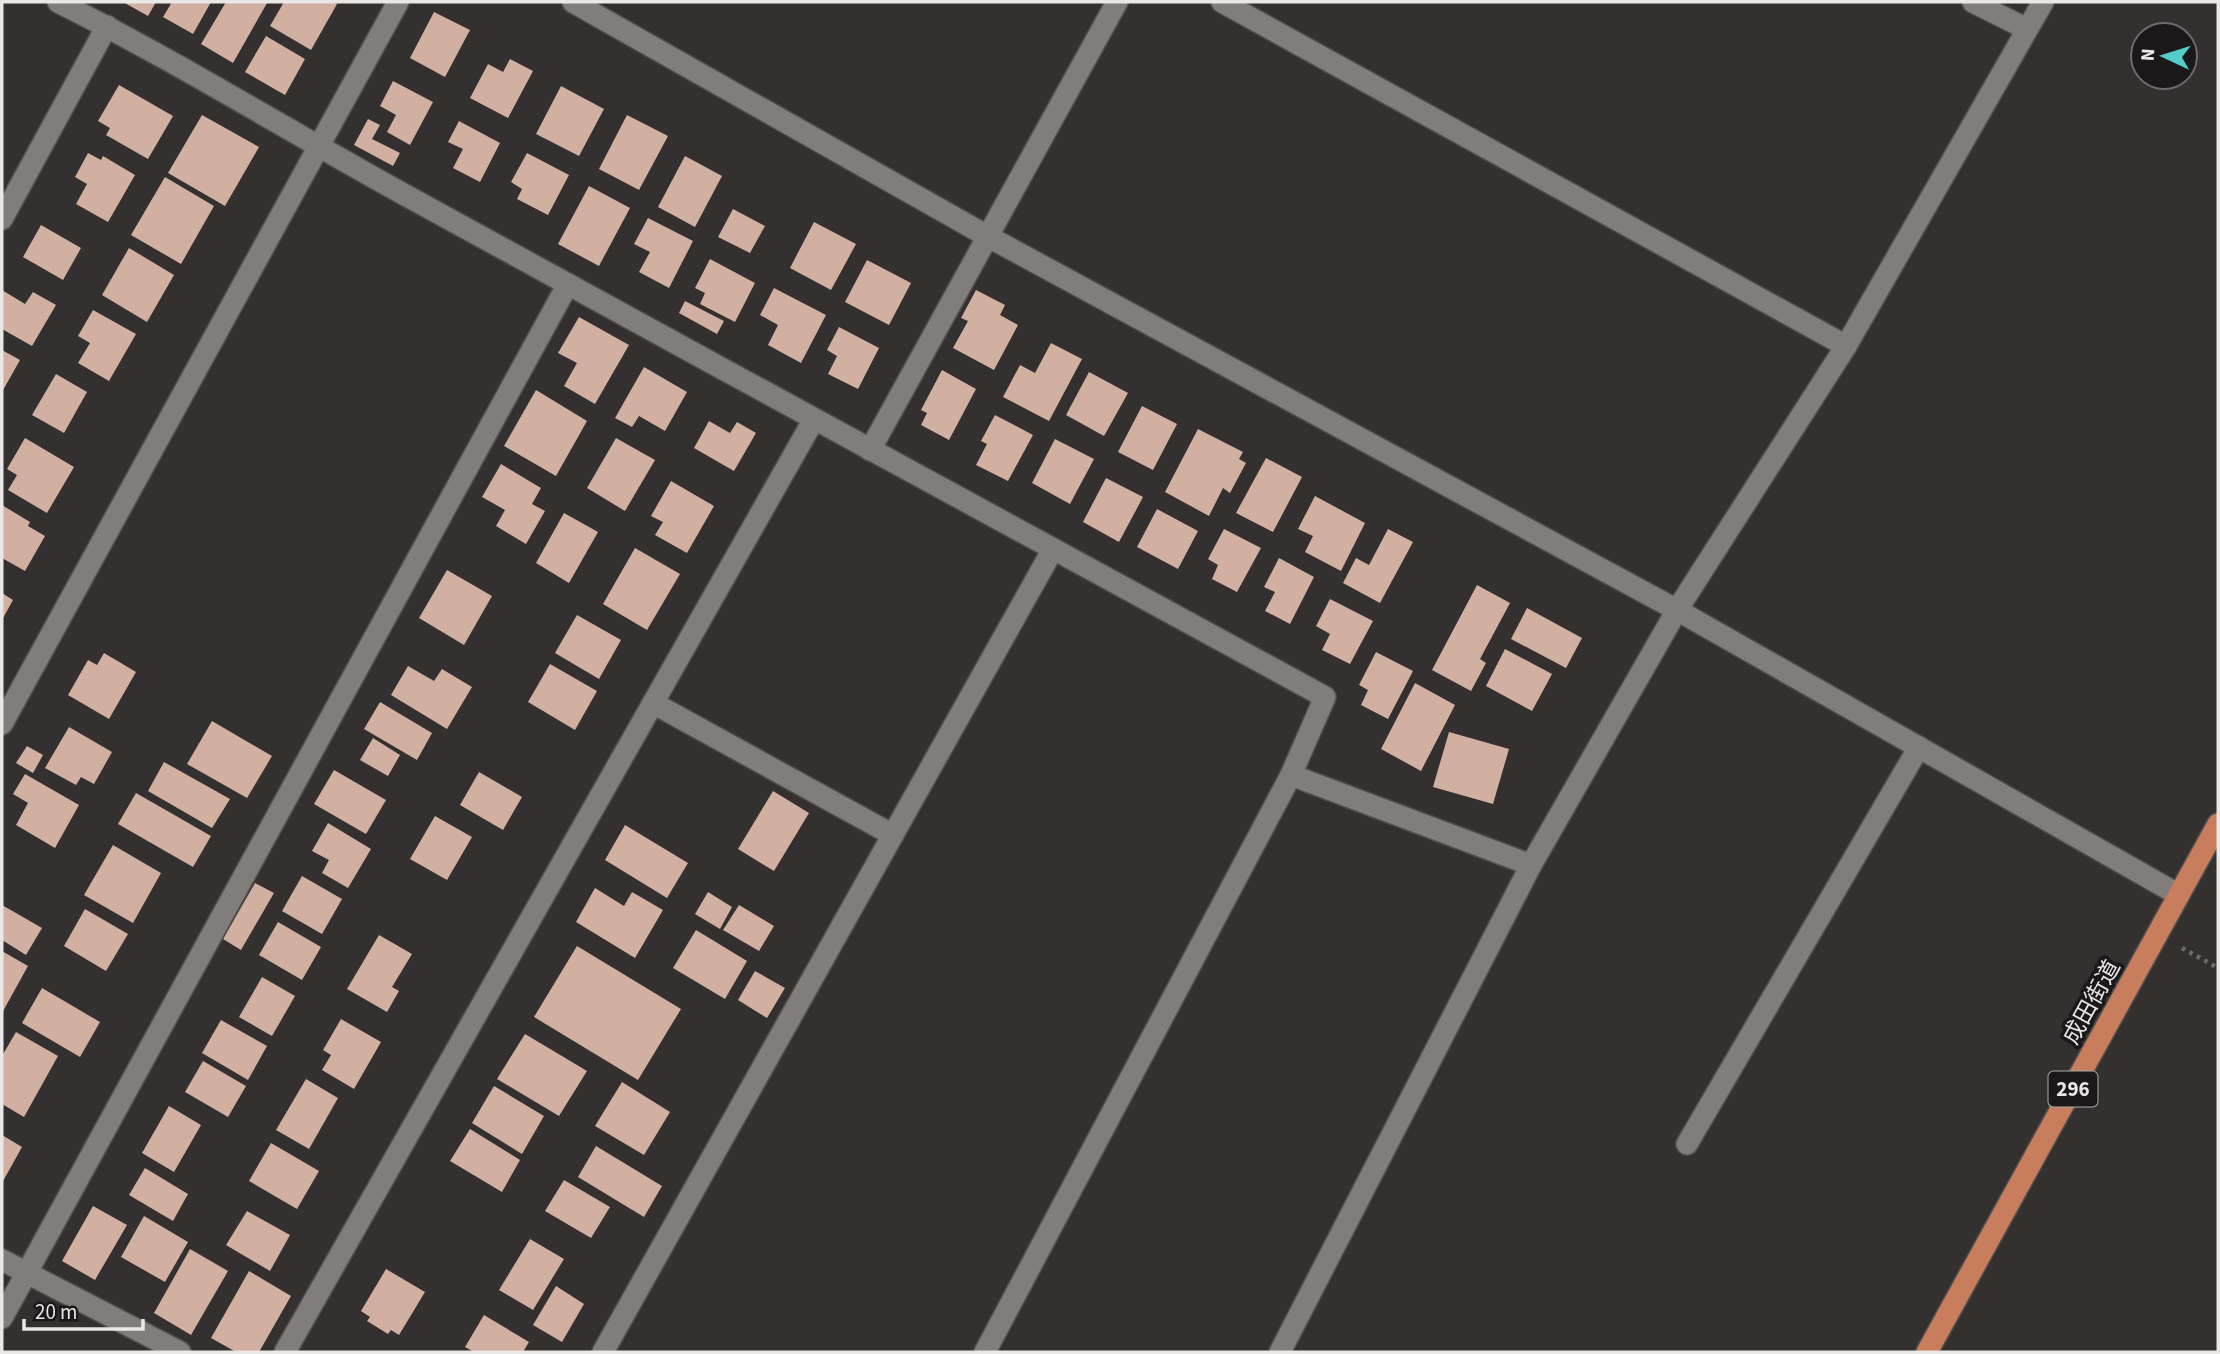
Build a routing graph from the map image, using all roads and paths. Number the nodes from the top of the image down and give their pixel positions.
1 (58, 2) edge
2 (398, 2) edge
3 (573, 2) edge
4 (1118, 2) edge
5 (1222, 2) edge
6 (1973, 2) edge
7 (2043, 2) edge
8 (107, 26) junction
9 (2028, 29) junction
10 (318, 147) junction
11 (2, 219) edge
12 (987, 236) junction
13 (568, 284) junction
14 (1846, 346) junction
15 (813, 421) junction
16 (870, 450) junction
17 (1052, 551) junction
18 (1677, 610) junction
19 (653, 703) junction
20 (2, 724) edge
21 (1919, 747) junction
22 (1291, 775) junction
23 (2218, 824) edge
24 (893, 835) junction
25 (1531, 865) junction
26 (2179, 895) junction
27 (2158, 936) junction
28 (2218, 968) edge
29 (1687, 1144) dead end
30 (2, 1260) edge
31 (27, 1273) junction
32 (2, 1318) edge
33 (180, 1352) edge
34 (285, 1352) edge
35 (603, 1352) edge
36 (985, 1352) edge
37 (1280, 1352) edge
38 (1927, 1352) edge

1 - 8 street
2 - 10 street
3 - 12 street
4 - 12 street
5 - 14 street
6 - 9 street
7 - 9 street
8 - 10 street
8 - 11 street
9 - 14 street
10 - 13 street
10 - 20 street
12 - 16 street
12 - 18 street
13 - 15 street
13 - 31 street
14 - 18 street
15 - 16 street
15 - 19 street
16 - 17 street
17 - 22 street
17 - 24 street
18 - 21 street
18 - 25 street
19 - 24 street
19 - 34 street
21 - 26 street
21 - 29 street
22 - 25 street
22 - 36 street
23 - 26 highway, 成田街道 / 296
24 - 35 street
25 - 37 street
26 - 27 highway, 成田街道 / 296
27 - 28 path
27 - 38 highway, 成田街道 / 296
30 - 31 street
31 - 32 street
31 - 33 street

